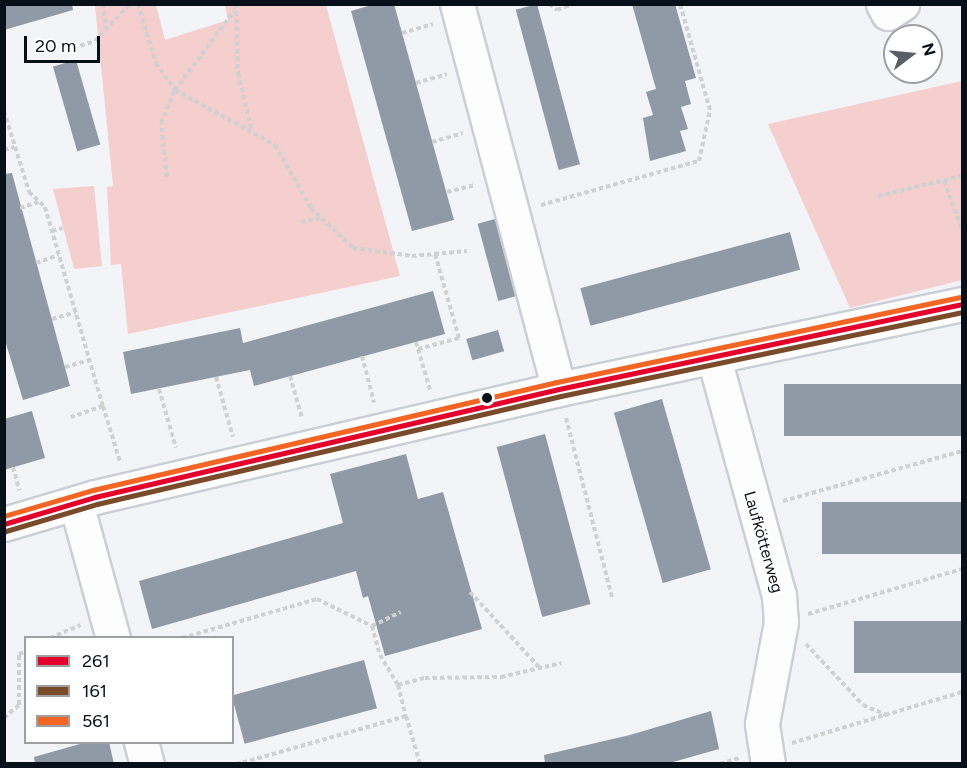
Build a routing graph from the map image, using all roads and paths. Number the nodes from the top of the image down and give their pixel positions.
1 (103, 4) edge
2 (130, 4) edge
3 (138, 4) edge
4 (236, 4) edge
5 (457, 4) edge
6 (549, 4) edge
7 (573, 4) edge
8 (680, 4) edge
9 (883, 4) edge
10 (902, 4) edge
11 (234, 11) junction
12 (106, 30) junction
13 (66, 50) dead end
14 (175, 90) junction
15 (4, 111) edge
16 (251, 129) junction
17 (15, 147) junction
18 (4, 150) edge
19 (963, 176) edge
20 (167, 177) dead end
21 (944, 180) junction
22 (878, 196) dead end
23 (39, 202) junction
24 (20, 208) dead end
25 (512, 214) junction
26 (321, 218) junction
27 (301, 222) dead end
28 (63, 228) dead end
29 (963, 229) edge
30 (52, 231) junction
31 (467, 251) dead end
32 (435, 254) junction
33 (60, 255) junction
34 (36, 263) dead end
35 (963, 304) edge
36 (76, 312) junction
37 (51, 319) dead end
38 (416, 342) dead end
39 (418, 349) junction
40 (362, 356) dead end
41 (714, 358) junction
42 (90, 360) junction
43 (65, 367) dead end
44 (290, 376) dead end
45 (216, 377) dead end
46 (159, 389) dead end
47 (559, 389) junction
48 (104, 406) junction
49 (71, 417) dead end
50 (438, 417) junction
51 (381, 430) junction
52 (310, 447) junction
53 (963, 451) edge
54 (240, 463) junction
55 (185, 476) junction
56 (128, 490) junction
57 (76, 503) junction
58 (754, 509) junction
59 (4, 524) edge
60 (963, 569) edge
61 (470, 592) dead end
62 (612, 597) dead end
63 (401, 612) dead end
64 (781, 622) junction
65 (372, 626) junction
66 (112, 636) edge
67 (189, 636) edge
68 (24, 652) edge
69 (561, 663) dead end
70 (540, 668) junction
71 (398, 685) junction
72 (963, 692) edge
73 (887, 715) junction
74 (406, 716) junction
75 (4, 718) edge
76 (142, 744) edge
77 (766, 757) edge
78 (147, 764) edge
79 (238, 764) edge
80 (420, 764) edge

1 - 12 path
2 - 12 path
3 - 14 path
4 - 11 path
5 - 25 street
6 - 7 path
8 - 25 path
9 - 10 street
11 - 14 path
11 - 16 path
12 - 13 path
14 - 16 path
14 - 20 path
15 - 17 path
16 - 26 path
17 - 18 path
17 - 23 path
19 - 21 path
21 - 22 path
21 - 29 path
23 - 24 path
23 - 30 path
25 - 47 street
26 - 27 path
26 - 32 path
28 - 30 path
30 - 33 path
31 - 32 path
32 - 39 path
33 - 34 path
33 - 36 path
35 - 41 street
36 - 37 path
36 - 42 path
38 - 39 path
39 - 50 path
40 - 51 path
41 - 47 street
41 - 58 street, Laufkötterweg
42 - 43 path
42 - 48 path
44 - 52 path
45 - 54 path
46 - 55 path
47 - 50 street
47 - 62 path
48 - 49 path
48 - 56 path
50 - 51 street
51 - 52 street
52 - 54 street
53 - 58 path
54 - 55 street
55 - 56 street
56 - 57 street
57 - 59 street
57 - 66 street
58 - 64 street, Laufkötterweg
60 - 64 path
61 - 70 path
63 - 65 path
64 - 73 path
64 - 77 street, Laufkötterweg
65 - 67 path
65 - 71 path
68 - 75 path
69 - 70 path
70 - 71 path
71 - 74 path
72 - 73 path
73 - 77 path
74 - 79 path
74 - 80 path
76 - 78 street

